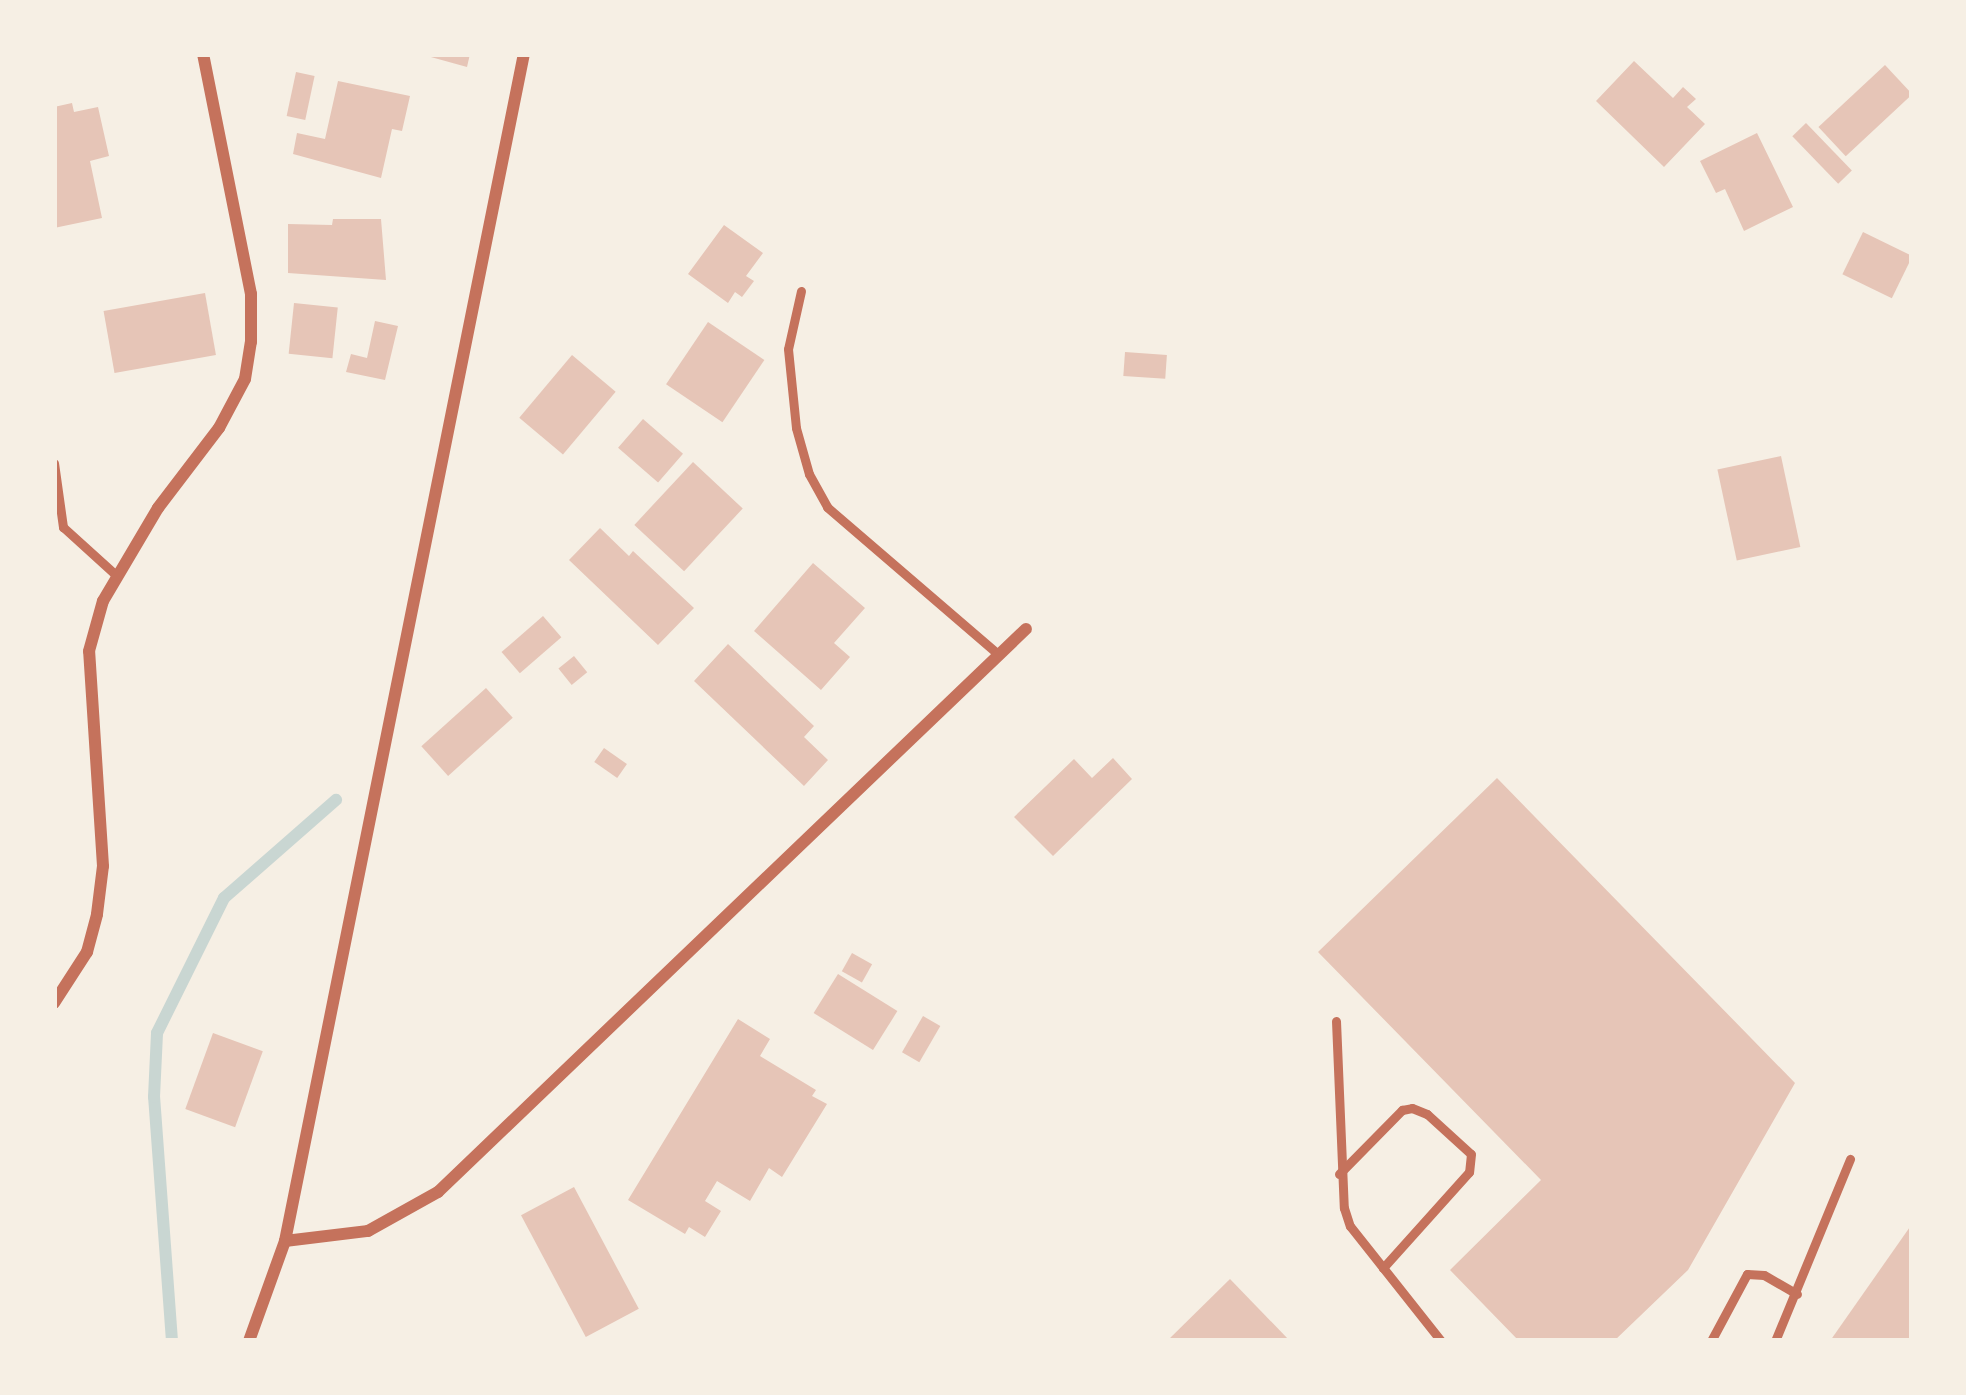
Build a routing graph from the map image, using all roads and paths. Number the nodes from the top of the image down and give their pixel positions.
1 (202, 54) edge
2 (524, 54) edge
3 (801, 291) dead end
4 (54, 463) edge
5 (116, 575) junction
6 (1026, 629) dead end
7 (999, 655) junction
8 (54, 1003) edge
9 (1336, 1021) dead end
10 (1850, 1159) dead end
11 (1340, 1174) junction
12 (285, 1241) junction
13 (1383, 1268) junction
14 (1797, 1294) junction
15 (249, 1341) edge
16 (1441, 1341) edge
17 (1711, 1341) edge
18 (1775, 1341) edge

1 - 5 street
2 - 12 street
3 - 7 lane
4 - 5 lane
5 - 8 street
6 - 7 street
7 - 12 street
9 - 11 lane
10 - 14 lane
11 - 13 lane
11 - 13 lane
12 - 15 street
13 - 16 lane
14 - 17 lane
14 - 18 lane

